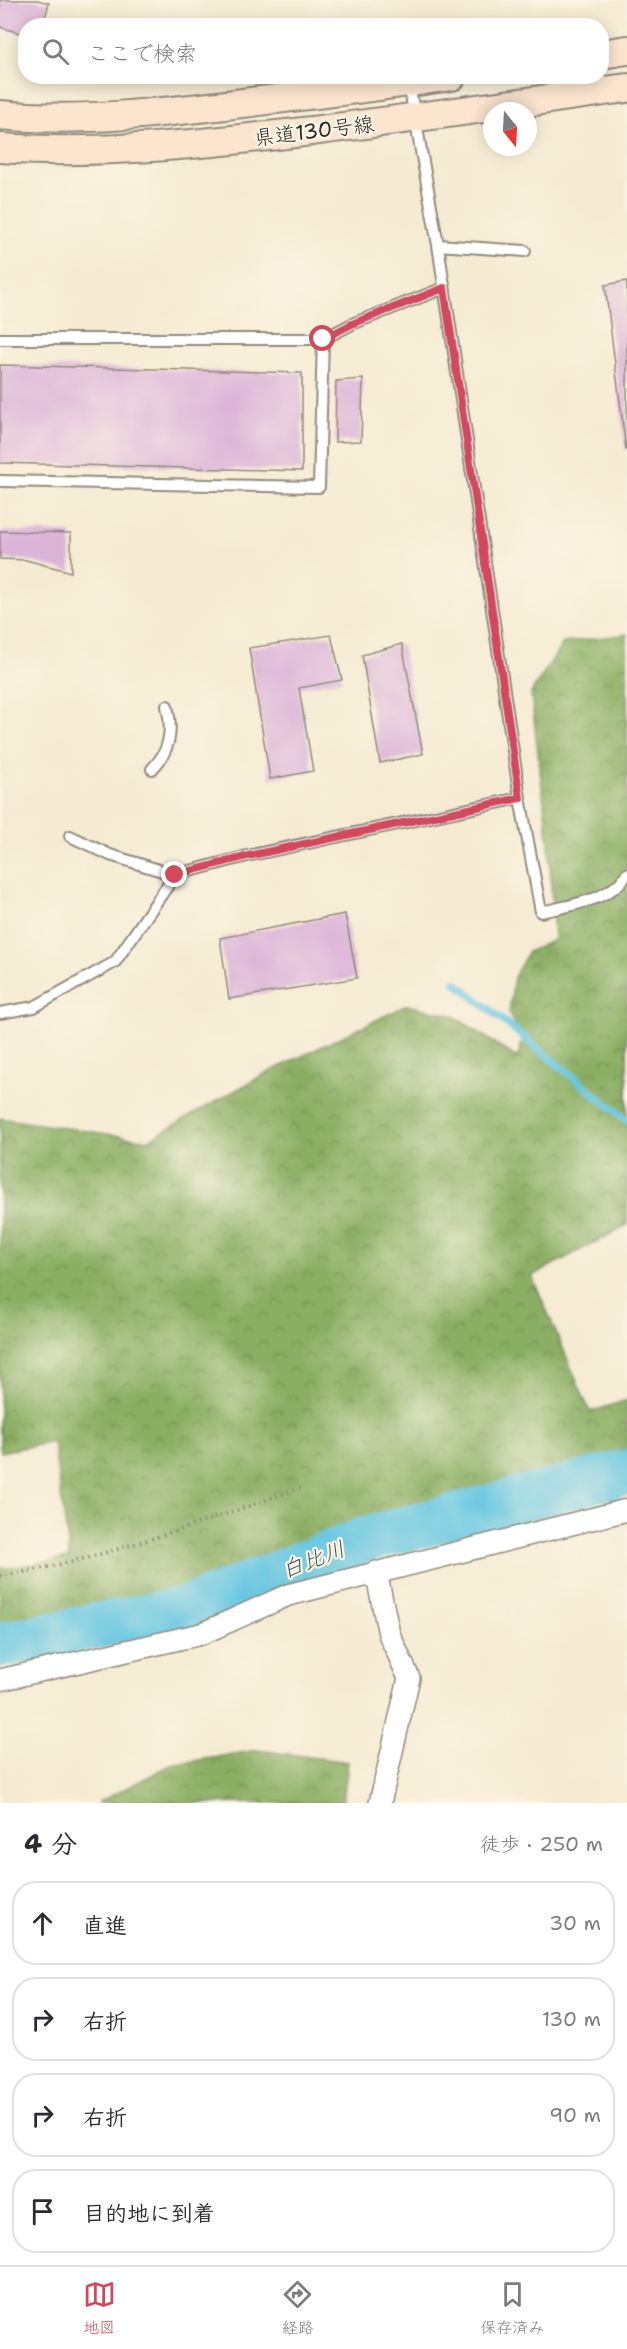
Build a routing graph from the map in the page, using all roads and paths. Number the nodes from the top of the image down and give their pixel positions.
1 (627, 50) edge
2 (609, 53) edge
3 (401, 84) edge
4 (409, 84) edge
5 (627, 88) edge
6 (0, 115) edge
7 (415, 118) junction
8 (0, 148) edge
9 (438, 245) junction
10 (525, 251) dead end
11 (444, 288) junction
12 (0, 339) edge
13 (323, 339) junction
14 (0, 481) edge
15 (167, 706) dead end
16 (152, 769) dead end
17 (520, 798) junction
18 (70, 837) dead end
19 (627, 874) edge
20 (175, 875) junction
21 (0, 1013) edge
22 (303, 1487) dead end
23 (627, 1510) edge
24 (376, 1572) junction
25 (0, 1576) edge
26 (0, 1680) edge
27 (380, 1803) edge

1 - 2 main road
3 - 6 main road, 県道130号線
4 - 7 lane
5 - 7 main road, 県道130号線
7 - 8 main road, 県道130号線
7 - 9 lane
9 - 10 lane
9 - 11 lane
11 - 13 lane
11 - 17 lane
12 - 13 lane
13 - 14 lane
15 - 16 lane
17 - 19 lane
17 - 20 lane
18 - 20 lane
20 - 21 lane
22 - 25 path
23 - 24 street
24 - 26 street
24 - 27 street

